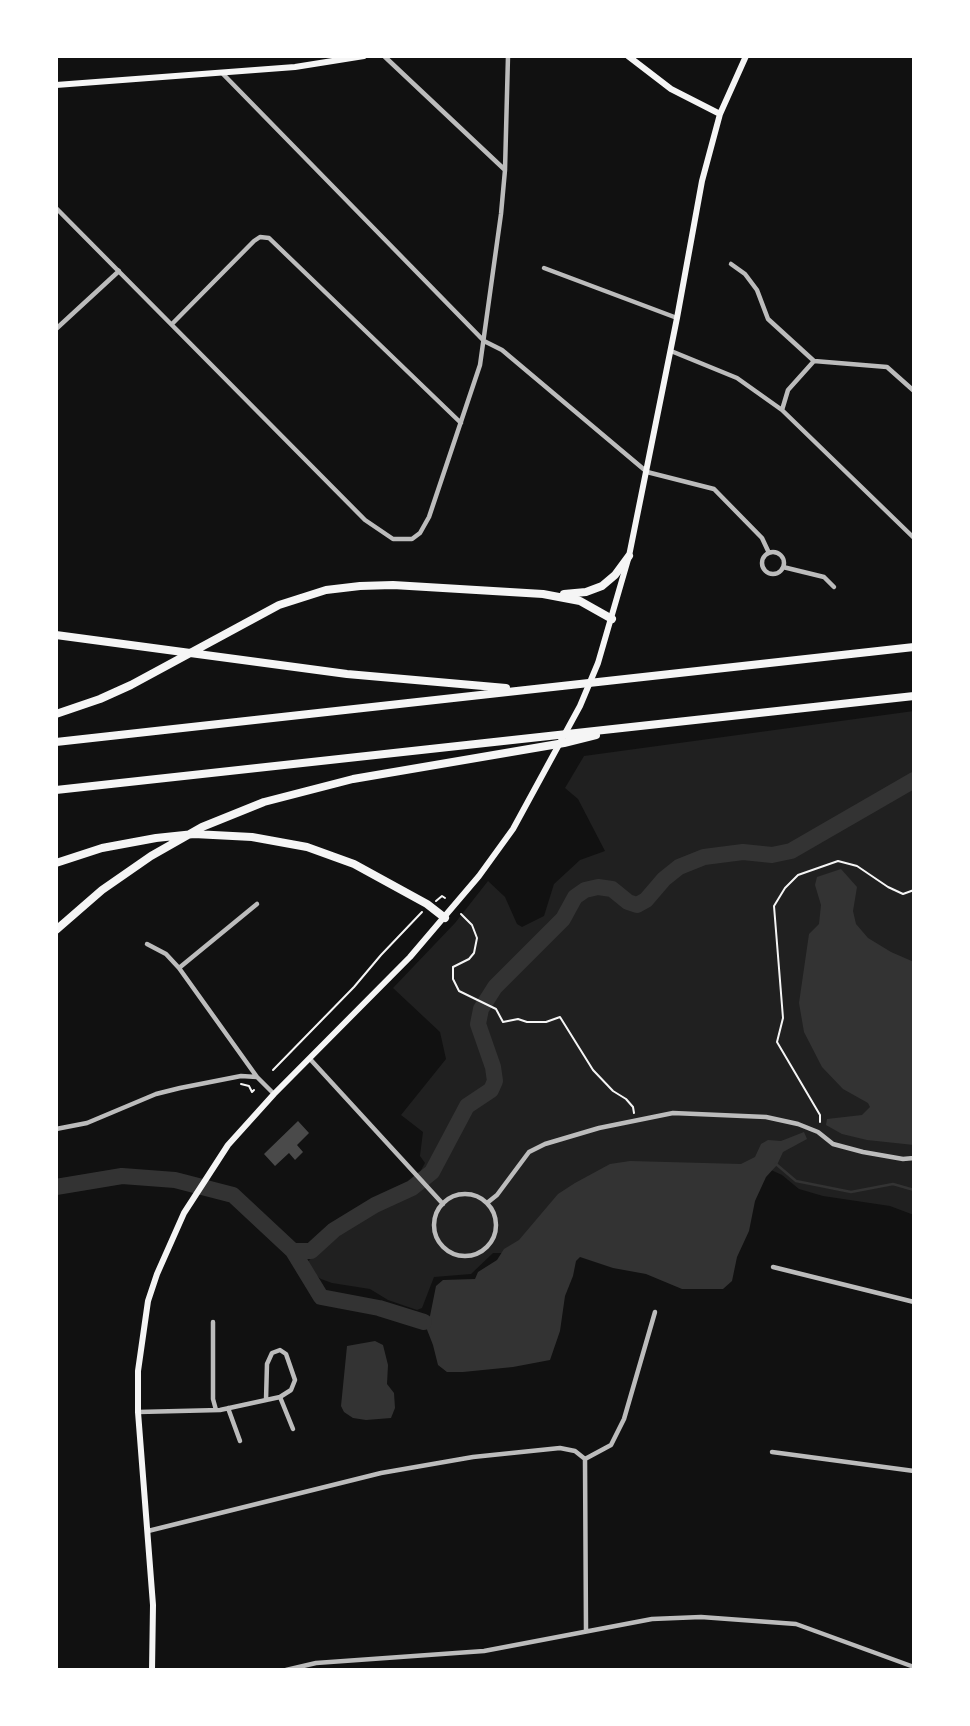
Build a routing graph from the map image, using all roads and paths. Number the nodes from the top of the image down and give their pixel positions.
1 (364, 56) edge
2 (384, 56) edge
3 (508, 56) edge
4 (628, 56) edge
5 (746, 56) edge
6 (222, 74) junction
7 (56, 85) edge
8 (720, 114) junction
9 (505, 170) junction
10 (56, 208) edge
11 (731, 264) dead end
12 (544, 268) dead end
13 (119, 271) junction
14 (677, 318) junction
15 (172, 324) junction
16 (56, 329) edge
17 (484, 341) junction
18 (671, 351) junction
19 (814, 361) junction
20 (914, 391) edge
21 (782, 410) junction
22 (461, 423) junction
23 (647, 472) junction
24 (914, 538) edge
25 (769, 553) junction
26 (629, 556) junction
27 (783, 567) junction
28 (834, 587) dead end
29 (543, 594) junction
30 (612, 619) junction
31 (57, 636) edge
32 (914, 647) edge
33 (529, 690) junction
34 (914, 696) edge
35 (56, 714) edge
36 (621, 728) junction
37 (56, 741) edge
38 (56, 790) edge
39 (56, 863) edge
40 (914, 890) edge
41 (445, 898) dead end
42 (432, 904) dead end
43 (257, 905) dead end
44 (422, 912) dead end
45 (461, 914) dead end
46 (445, 918) junction
47 (56, 930) edge
48 (147, 944) dead end
49 (179, 968) junction
50 (310, 1059) junction
51 (274, 1070) dead end
52 (257, 1077) junction
53 (233, 1084) dead end
54 (254, 1090) dead end
55 (274, 1094) junction
56 (635, 1121) junction
57 (820, 1122) dead end
58 (56, 1129) edge
59 (914, 1158) edge
60 (487, 1203) junction
61 (443, 1204) junction
62 (773, 1267) dead end
63 (914, 1303) edge
64 (655, 1312) dead end
65 (213, 1322) dead end
66 (280, 1397) junction
67 (266, 1400) junction
68 (228, 1408) junction
69 (216, 1410) junction
70 (138, 1412) junction
71 (292, 1429) dead end
72 (240, 1441) dead end
73 (772, 1452) dead end
74 (585, 1459) junction
75 (914, 1471) edge
76 (148, 1531) junction
77 (586, 1631) junction
78 (914, 1667) edge
79 (152, 1670) edge
80 (286, 1670) edge

1 - 6 main road
2 - 9 street
3 - 9 street
4 - 8 main road
5 - 8 main road
6 - 7 main road
6 - 17 street
8 - 14 main road
9 - 17 street
10 - 13 street
11 - 19 street
12 - 14 street
13 - 15 street
13 - 16 street
14 - 18 main road
15 - 22 street
15 - 22 street
17 - 22 street
17 - 23 street
18 - 21 street
18 - 23 main road
19 - 20 street
19 - 21 street
21 - 24 street
23 - 25 street
23 - 26 main road
25 - 27 street
25 - 27 street
26 - 29 highway
26 - 30 main road
27 - 28 street
29 - 30 highway
29 - 35 highway
30 - 46 main road
31 - 33 highway
32 - 33 highway
33 - 37 highway
34 - 36 highway
36 - 38 highway
36 - 47 highway
39 - 46 highway
40 - 57 path
41 - 42 path
43 - 49 street
44 - 51 path
45 - 56 path
46 - 50 main road
48 - 49 street
49 - 52 street
50 - 55 main road
50 - 61 street
52 - 55 street
52 - 58 street
53 - 54 path
55 - 70 main road
56 - 59 street
56 - 60 street
60 - 61 street
60 - 61 street
62 - 63 street
64 - 74 street
65 - 69 street
66 - 67 street
66 - 67 street
66 - 71 street
67 - 68 street
68 - 69 street
68 - 72 street
69 - 70 street
70 - 76 main road
73 - 75 street
74 - 76 street
74 - 77 street
76 - 79 main road
77 - 78 street
77 - 80 street

